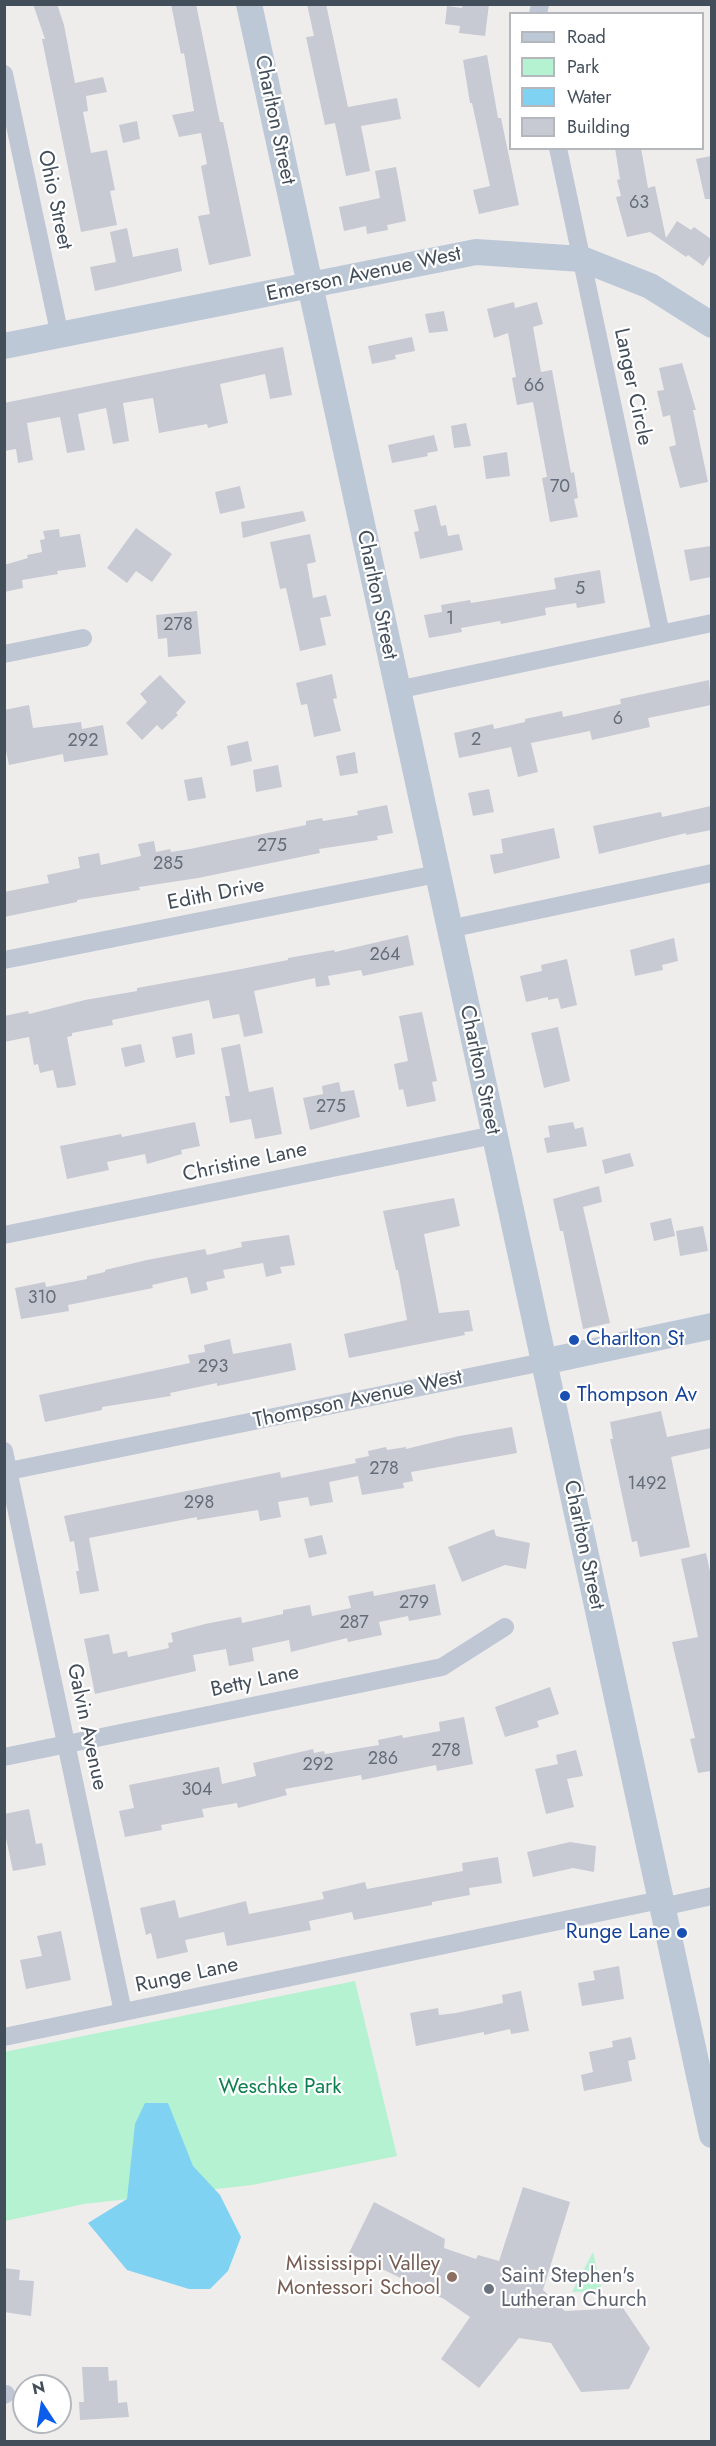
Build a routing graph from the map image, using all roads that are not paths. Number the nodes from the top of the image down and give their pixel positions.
1 (249, 4) edge
2 (4, 74) edge
3 (558, 150) edge
4 (582, 259) junction
5 (309, 287) junction
6 (711, 325) edge
7 (60, 336) junction
8 (4, 346) edge
9 (711, 623) edge
10 (661, 634) junction
11 (83, 638) dead end
12 (4, 654) edge
13 (397, 690) junction
14 (437, 873) junction
15 (711, 873) edge
16 (449, 929) junction
17 (4, 960) edge
18 (494, 1135) junction
19 (4, 1235) edge
20 (711, 1326) edge
21 (543, 1362) junction
22 (4, 1451) edge
23 (7, 1472) edge
24 (506, 1627) dead end
25 (66, 1744) junction
26 (4, 1757) edge
27 (711, 1896) edge
28 (661, 1903) junction
29 (123, 2012) junction
30 (4, 2037) edge
31 (711, 2135) edge

1 - 5 street, Charlton Street
2 - 7 street, Ohio Street
3 - 4 street, Langer Circle
4 - 5 street, Emerson Avenue West
4 - 6 street, Emerson Avenue West
4 - 10 street, Langer Circle
5 - 7 street, Emerson Avenue West
5 - 13 street, Charlton Street
7 - 8 street, Emerson Avenue West
9 - 10 street
10 - 13 street
11 - 12 street
13 - 14 street, Charlton Street
14 - 16 street, Charlton Street
14 - 17 street, Edith Drive
15 - 16 street
16 - 18 street, Charlton Street
18 - 19 street, Christine Lane
18 - 21 street, Charlton Street
20 - 21 street, Thompson Avenue West
21 - 23 street, Thompson Avenue West
21 - 28 street, Charlton Street
22 - 23 street, Galvin Avenue
23 - 25 street, Galvin Avenue
24 - 25 street, Betty Lane
25 - 26 street, Betty Lane
25 - 29 street, Galvin Avenue
27 - 28 street, Runge Lane
28 - 29 street, Runge Lane
28 - 31 street, Charlton Street
29 - 30 street, Runge Lane

